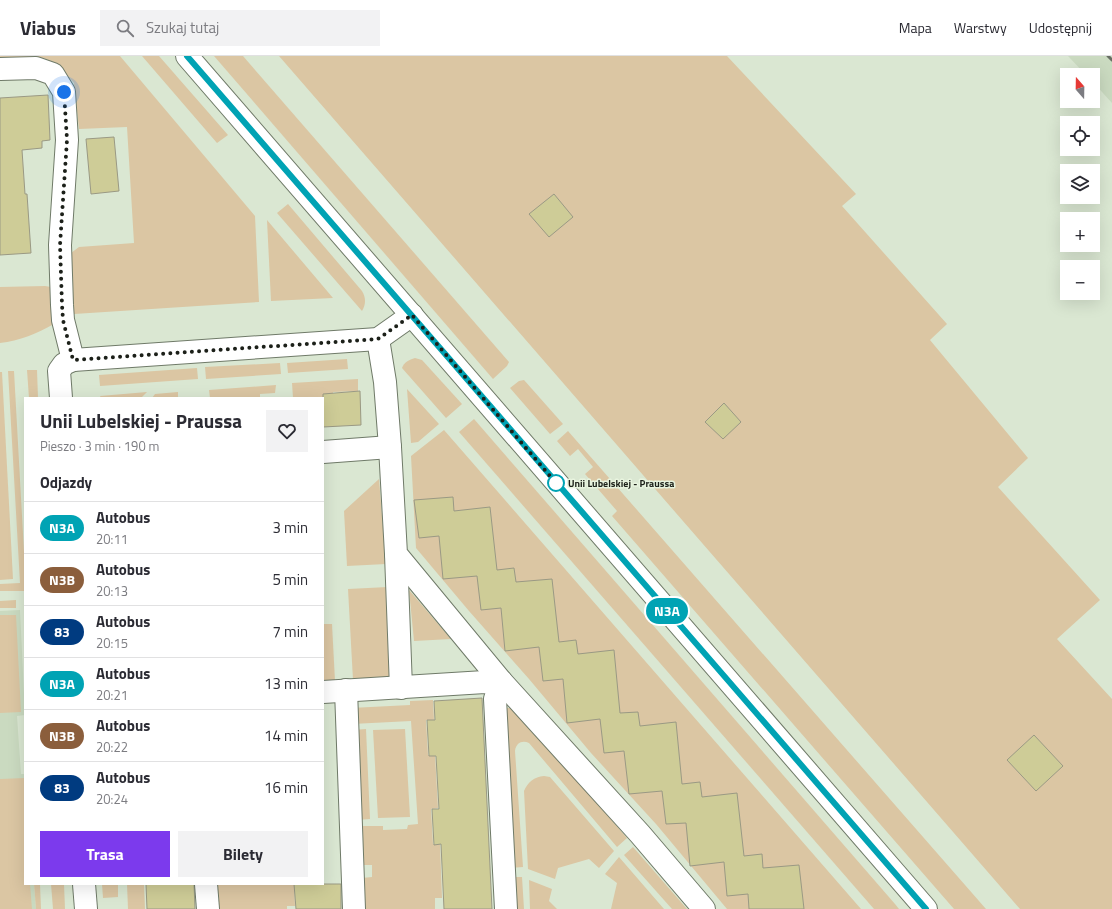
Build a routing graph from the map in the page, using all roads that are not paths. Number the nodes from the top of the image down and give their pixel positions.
1 (187, 56) edge
2 (0, 69) edge
3 (412, 315) junction
4 (378, 339) junction
5 (73, 360) junction
6 (61, 397) edge
7 (390, 447) junction
8 (324, 452) edge
9 (396, 554) junction
10 (501, 681) junction
11 (402, 688) junction
12 (346, 690) junction
13 (324, 692) edge
14 (84, 885) edge
15 (206, 885) edge
16 (86, 909) edge
17 (208, 909) edge
18 (354, 909) edge
19 (506, 909) edge
20 (704, 909) edge
21 (926, 909) edge

1 - 3 street
2 - 5 street
3 - 4 street
3 - 21 street
4 - 5 street
4 - 7 street
5 - 6 street
7 - 8 street
7 - 9 street
9 - 10 street
9 - 11 street
10 - 11 street
10 - 19 street
10 - 20 street
11 - 12 street
12 - 13 street
12 - 18 street
14 - 16 street
15 - 17 street

